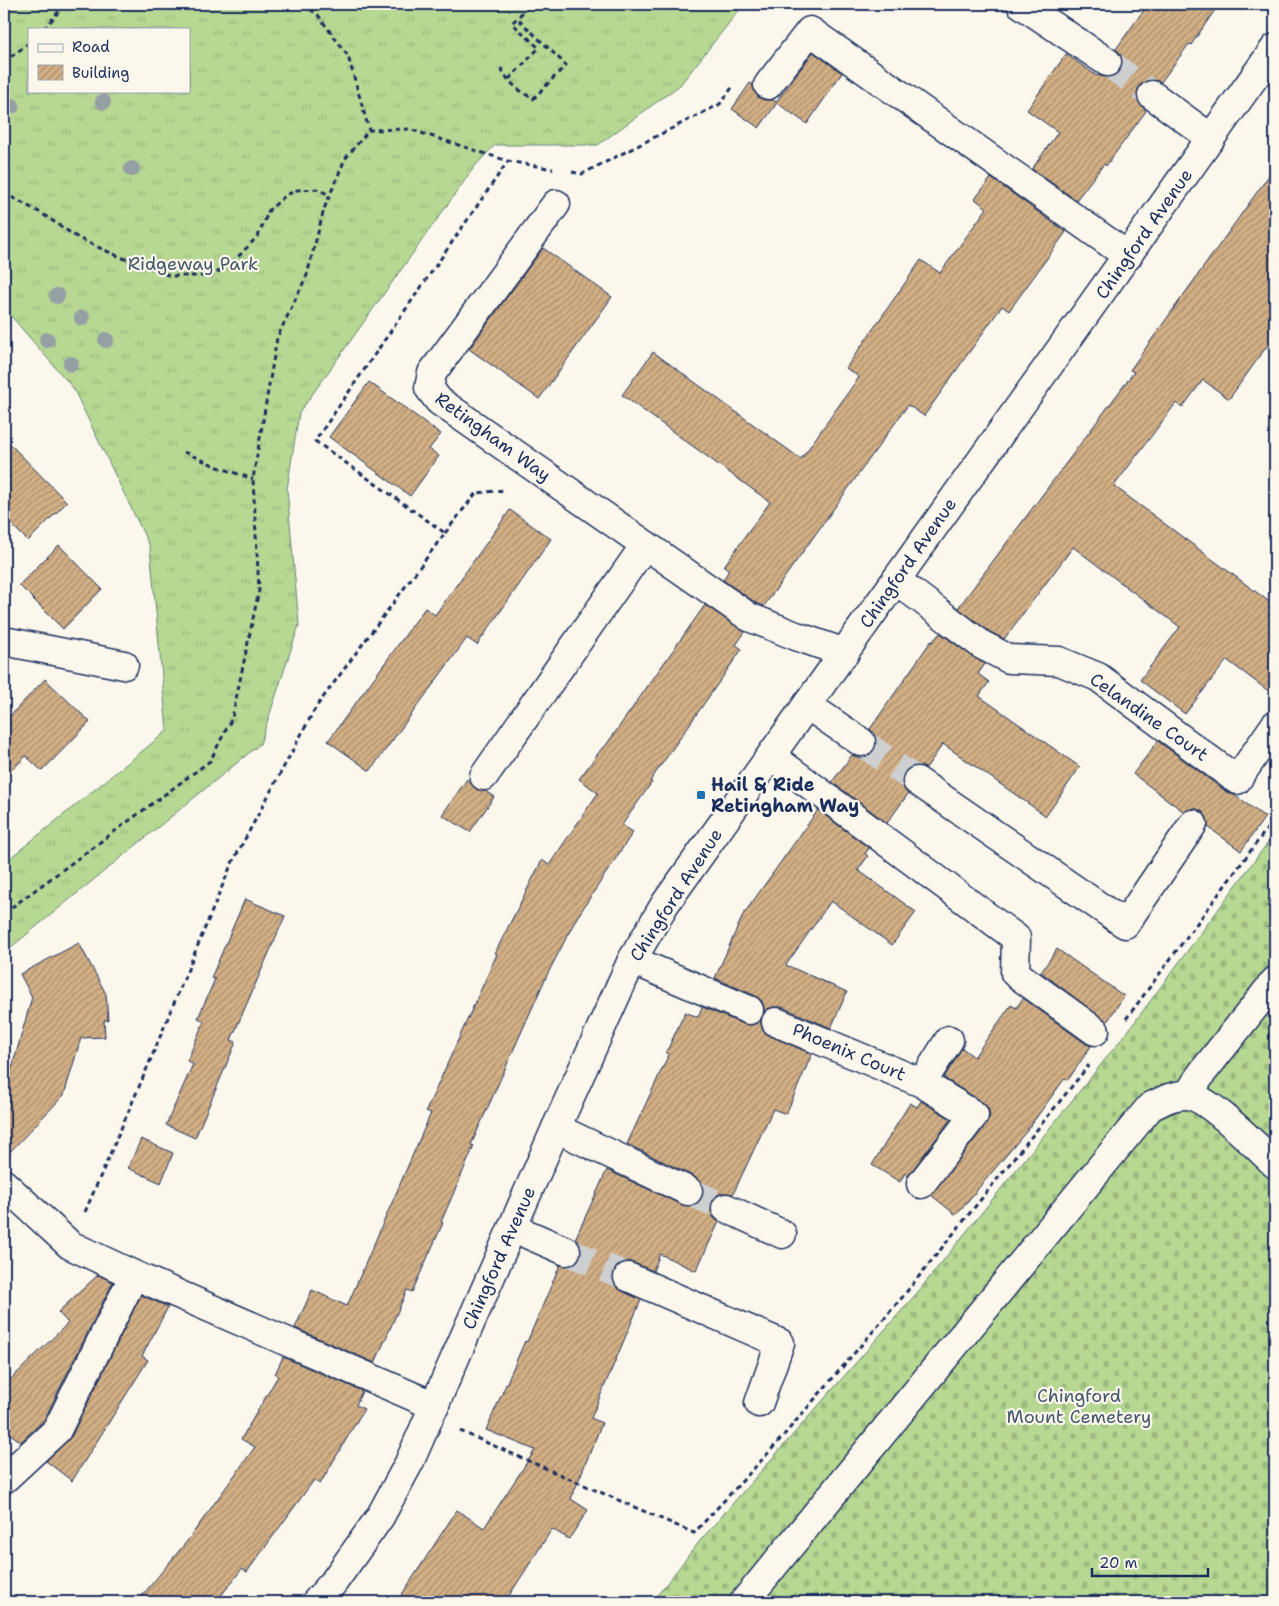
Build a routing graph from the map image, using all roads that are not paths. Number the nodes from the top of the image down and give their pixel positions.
1 (1021, 4) edge
2 (1275, 48) edge
3 (1107, 62) tunnel mouth
4 (768, 85) dead end
5 (1152, 95) tunnel mouth
6 (1211, 138) junction
7 (556, 204) dead end
8 (1128, 256) junction
9 (645, 545) junction
10 (896, 580) junction
11 (4, 641) edge
12 (844, 653) junction
13 (124, 665) dead end
14 (808, 705) junction
15 (1275, 725) edge
16 (861, 742) tunnel mouth
17 (771, 756) junction
18 (484, 776) dead end
19 (917, 781) tunnel mouth
20 (1193, 824) dead end
21 (632, 960) junction
22 (1275, 981) edge
23 (749, 1010) dead end
24 (776, 1022) dead end
25 (1096, 1031) dead end
26 (949, 1040) dead end
27 (922, 1083) junction
28 (1188, 1095) junction
29 (556, 1128) junction
30 (1275, 1164) edge
31 (4, 1184) edge
32 (921, 1184) dead end
33 (688, 1191) tunnel mouth
34 (726, 1208) tunnel mouth
35 (513, 1228) junction
36 (782, 1234) dead end
37 (566, 1251) tunnel mouth
38 (134, 1275) junction
39 (628, 1277) tunnel mouth
40 (759, 1403) dead end
41 (432, 1411) junction
42 (4, 1479) edge
43 (316, 1602) edge
44 (744, 1602) edge

1 - 3 street
2 - 6 street, Chingford Avenue
4 - 8 street
5 - 6 street
6 - 8 street, Chingford Avenue
7 - 9 street, Retingham Way
8 - 10 street, Chingford Avenue
9 - 12 street, Retingham Way
9 - 18 street
10 - 12 street, Chingford Avenue
10 - 15 street, Celandine Court
11 - 13 street
12 - 14 street, Chingford Avenue
14 - 16 street
14 - 17 street, Chingford Avenue
17 - 21 street, Chingford Avenue
17 - 25 street
19 - 20 street
21 - 23 street
21 - 29 street, Chingford Avenue
22 - 28 street
24 - 27 street, Phoenix Court
26 - 27 street, Phoenix Court
27 - 32 street, Phoenix Court
28 - 30 street
28 - 44 street
29 - 33 street
29 - 35 street, Chingford Avenue
31 - 38 street
34 - 36 street
35 - 37 street
35 - 41 street, Chingford Avenue
38 - 41 street
38 - 42 street
39 - 40 street
41 - 43 street, Chingford Avenue

